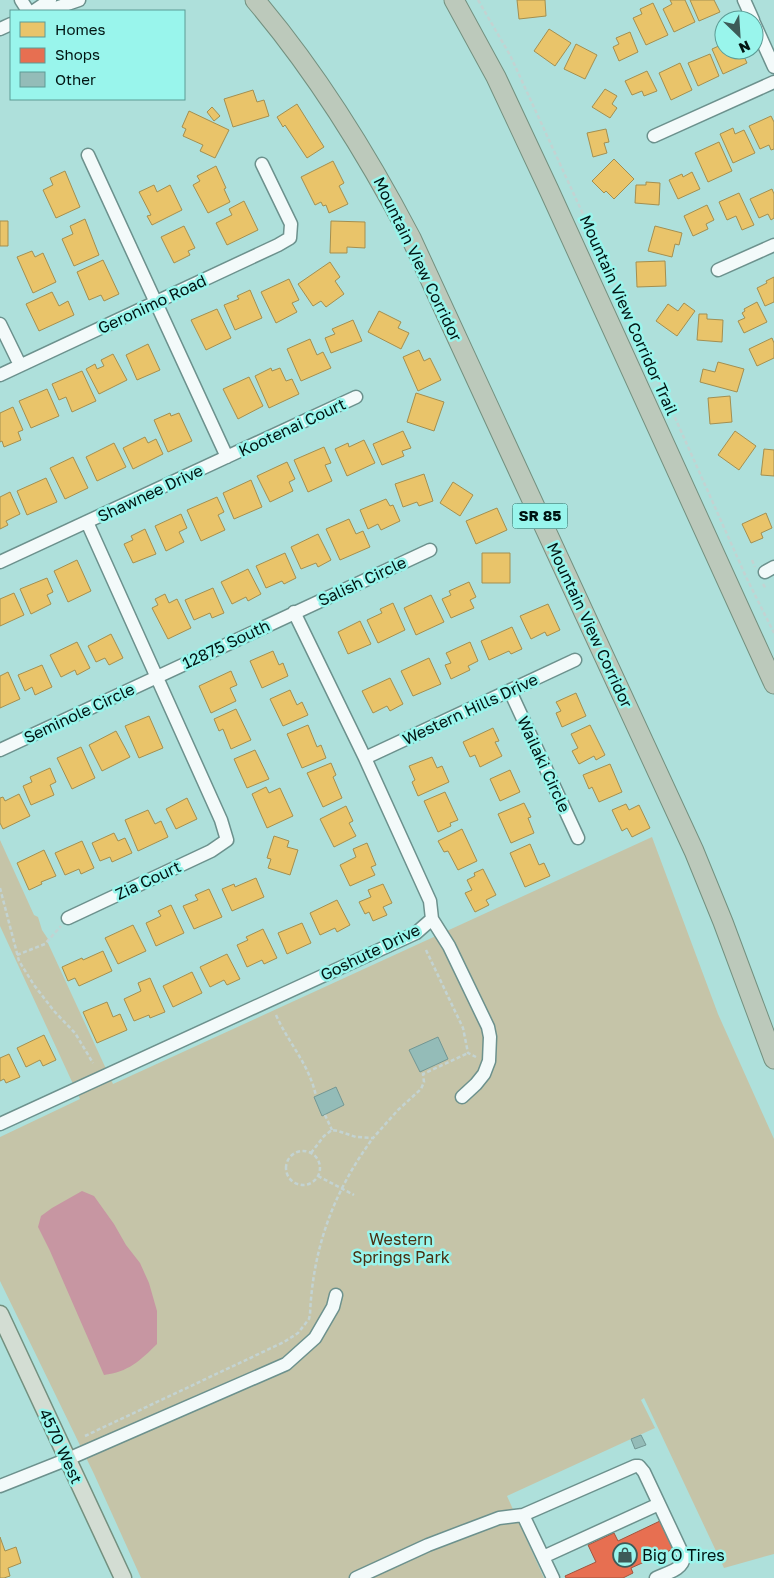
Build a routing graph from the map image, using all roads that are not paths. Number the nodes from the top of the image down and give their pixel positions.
1 (50, 0) edge
2 (79, 0) edge
3 (256, 0) edge
4 (454, 0) edge
5 (35, 10) edge
6 (51, 10) edge
7 (764, 45) edge
8 (774, 67) edge
9 (774, 82) edge
10 (654, 136) dead end
11 (88, 155) dead end
12 (262, 164) dead end
13 (774, 244) edge
14 (718, 270) dead end
15 (156, 302) junction
16 (0, 324) edge
17 (20, 365) junction
18 (0, 374) edge
19 (356, 397) dead end
20 (228, 457) junction
21 (86, 522) junction
22 (430, 550) dead end
23 (0, 562) edge
24 (294, 612) junction
25 (575, 660) dead end
26 (158, 676) junction
27 (774, 684) edge
28 (510, 691) junction
29 (0, 750) edge
30 (365, 758) junction
31 (578, 838) dead end
32 (227, 840) joint
33 (68, 918) road end
34 (432, 919) junction
35 (774, 1059) edge
36 (462, 1097) dead end
37 (0, 1124) edge
38 (336, 1295) dead end
39 (0, 1314) edge
40 (68, 1459) junction
41 (0, 1486) edge
42 (659, 1504) junction
43 (523, 1515) junction
44 (543, 1557) junction
45 (123, 1578) edge
46 (356, 1578) edge
47 (552, 1578) edge
48 (656, 1578) edge

1 - 5 street
2 - 6 street
3 - 35 highway, Mountain View Corridor / SR 85
4 - 27 highway
7 - 8 street
9 - 10 street
11 - 15 street
12 - 15 street, Geronimo Road
13 - 14 street
15 - 17 street, Geronimo Road
15 - 20 street
16 - 17 street
17 - 18 street, Geronimo Road
19 - 20 street, Kootenai Court
20 - 21 street, Shawnee Drive
21 - 23 street
21 - 26 street, Shawnee Drive
22 - 24 street, Salish Circle
24 - 26 street, 12875 South
24 - 30 street, Goshute Drive
25 - 28 street, Western Hills Drive
26 - 29 street, Seminole Circle
26 - 32 street, Shawnee Drive
28 - 30 street, Western Hills Drive
28 - 31 street, Wailaki Circle
30 - 34 street, Goshute Drive
32 - 33 street, Zia Court
34 - 36 street
34 - 37 street, Goshute Drive
38 - 40 street
39 - 40 main road, 4570 West
40 - 41 street
40 - 45 main road, 4570 West
42 - 43 street
42 - 44 street
42 - 48 street
43 - 44 street
43 - 46 street
44 - 47 street

